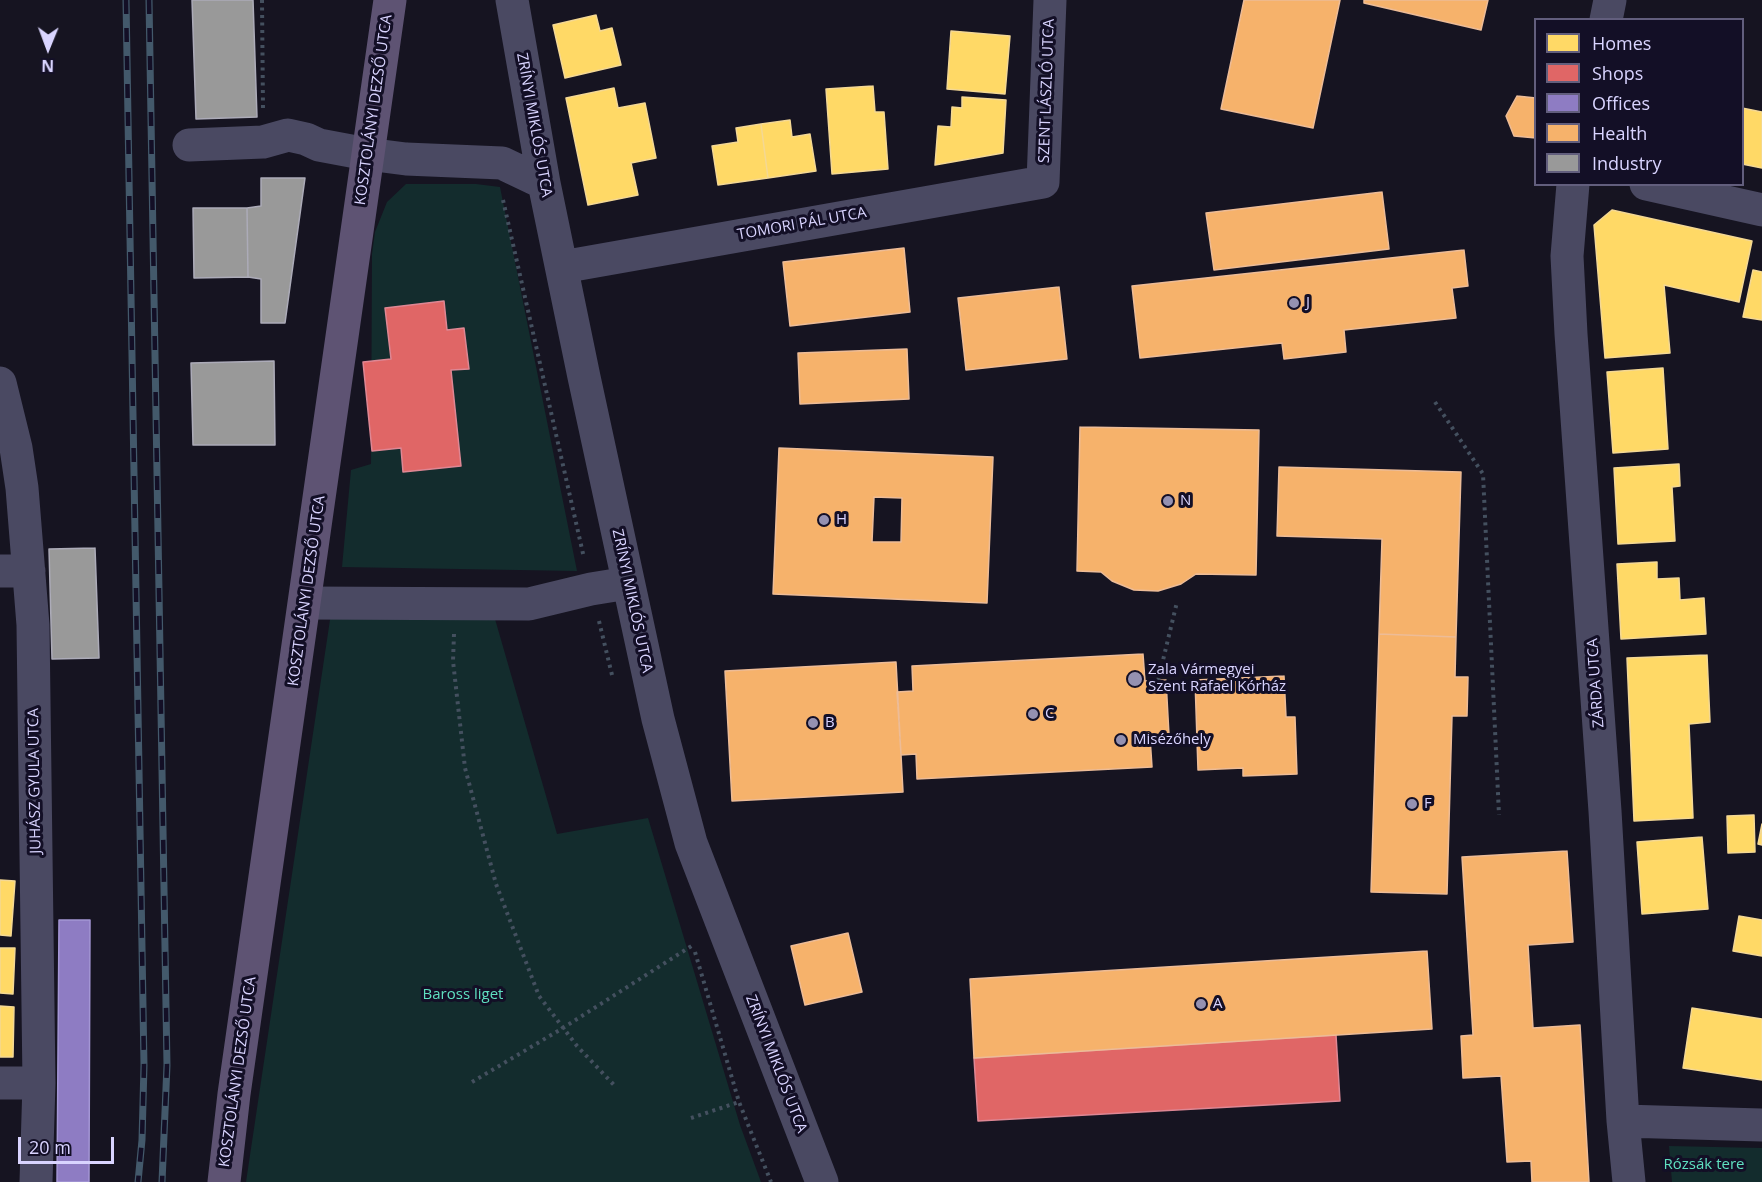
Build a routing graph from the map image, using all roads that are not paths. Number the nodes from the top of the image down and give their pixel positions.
1 (390, 0) edge
2 (512, 0) edge
3 (1050, 0) edge
4 (1610, 0) edge
5 (1606, 18) edge
6 (189, 145) dead end
7 (367, 154) junction
8 (1043, 182) joint
9 (544, 183) junction
10 (1574, 186) edge
11 (1655, 186) edge
12 (1762, 210) edge
13 (562, 267) junction
14 (0, 383) edge
15 (15, 571) edge
16 (628, 583) junction
17 (305, 603) junction
18 (0, 1083) edge
19 (39, 1083) junction
20 (1623, 1121) junction
21 (1762, 1125) edge
22 (819, 1175) edge
23 (36, 1182) edge
24 (224, 1182) edge
25 (1629, 1182) edge

1 - 7 main road, KOSZTOLÁNYI DEZSŐ UTCA
2 - 9 street, ZRÍNYI MIKLÓS UTCA
3 - 8 street, SZENT LÁSZLÓ UTCA
4 - 5 street
6 - 7 street
7 - 9 street
7 - 17 main road, KOSZTOLÁNYI DEZSŐ UTCA
8 - 13 street, TOMORI PÁL UTCA
9 - 13 street, ZRÍNYI MIKLÓS UTCA
10 - 20 street, ZÁRDA UTCA
11 - 12 street
13 - 16 street, ZRÍNYI MIKLÓS UTCA
14 - 15 street, JUHÁSZ GYULA UTCA
15 - 19 street, JUHÁSZ GYULA UTCA
16 - 17 street
16 - 22 street, ZRÍNYI MIKLÓS UTCA
17 - 24 main road, KOSZTOLÁNYI DEZSŐ UTCA
18 - 19 street
19 - 23 street, JUHÁSZ GYULA UTCA
20 - 21 street
20 - 25 street, ZÁRDA UTCA

